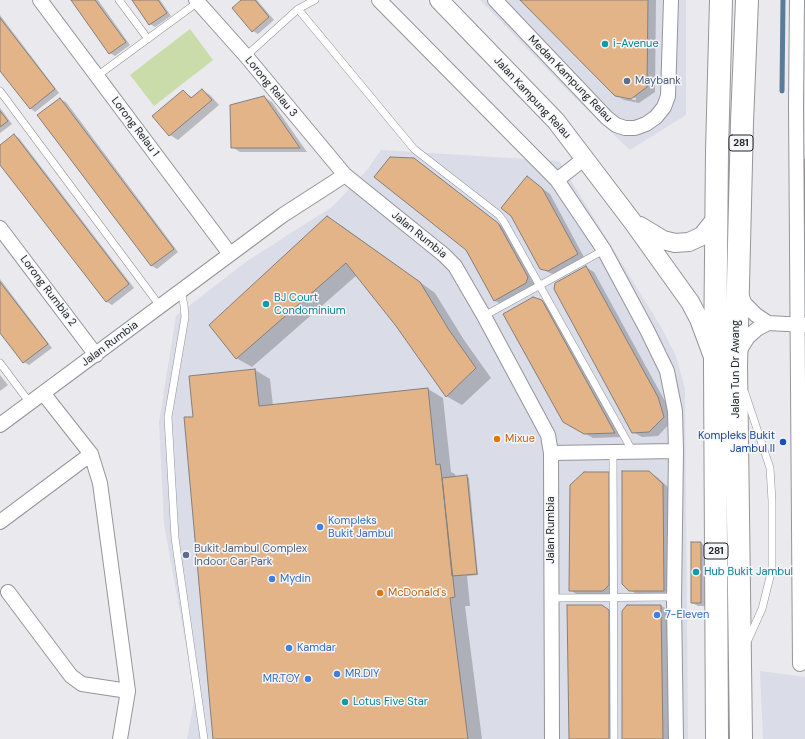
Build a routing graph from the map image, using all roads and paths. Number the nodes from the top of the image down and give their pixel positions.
1 (40, 0) edge
2 (119, 0) edge
3 (315, 0) edge
4 (379, 0) edge
5 (439, 0) edge
6 (495, 0) edge
7 (672, 0) edge
8 (721, 0) edge
9 (747, 0) edge
10 (797, 0) edge
11 (197, 1) edge
12 (298, 9) junction
13 (148, 39) junction
14 (246, 56) junction
15 (97, 76) junction
16 (0, 91) edge
17 (800, 106) edge
18 (585, 158) junction
19 (345, 176) junction
20 (557, 180) junction
21 (718, 216) junction
22 (632, 221) junction
23 (0, 228) edge
24 (604, 250) junction
25 (230, 254) junction
26 (540, 284) junction
27 (737, 285) junction
28 (181, 291) junction
29 (160, 306) junction
30 (484, 316) junction
31 (768, 323) junction
32 (801, 325) edge
33 (96, 355) junction
34 (0, 363) edge
35 (725, 365) junction
36 (43, 393) junction
37 (30, 403) junction
38 (0, 425) edge
39 (676, 451) junction
40 (613, 452) junction
41 (633, 452) junction
42 (551, 453) junction
43 (91, 454) junction
44 (802, 510) edge
45 (0, 522) edge
46 (8, 592) dead end
47 (674, 597) junction
48 (552, 598) junction
49 (614, 598) junction
50 (740, 662) junction
51 (800, 664) dead end
52 (128, 691) junction
53 (120, 739) edge
54 (204, 739) edge
55 (552, 739) edge
56 (614, 739) edge
57 (676, 739) edge
58 (717, 739) edge
59 (741, 739) edge

1 - 15 street, Lorong Relau 1
2 - 13 lane
3 - 12 lane
4 - 20 street
5 - 18 street, Jalan Kampung Relau
6 - 7 street, Medan Kampung Relau
8 - 21 main road, Jalan Tun Dr Awang / 281
9 - 27 main road, Jalan Tun Dr Awang / 281
10 - 17 street
11 - 13 lane
11 - 14 street, Lorong Relau 3
12 - 14 lane
12 - 26 lane
13 - 15 lane
14 - 19 street, Lorong Relau 3
15 - 25 street, Lorong Relau 1
16 - 29 lane
17 - 32 street
18 - 20 street
18 - 22 street, Jalan Kampung Relau
19 - 25 street, Jalan Rumbia
19 - 30 street, Jalan Rumbia
20 - 24 street
21 - 22 street, Jalan Kampung Relau
21 - 35 main road, Jalan Tun Dr Awang / 281
22 - 35 street, Jalan Kampung Relau
23 - 33 street, Lorong Rumbia 2
24 - 26 lane
24 - 39 street
25 - 28 street, Jalan Rumbia
26 - 30 lane
26 - 41 lane
27 - 31 street
27 - 35 main road, Jalan Tun Dr Awang / 281
28 - 29 street, Jalan Rumbia
28 - 54 lane
29 - 33 street, Jalan Rumbia
30 - 42 street, Jalan Rumbia
31 - 32 street
31 - 35 street
32 - 44 street
33 - 36 street, Jalan Rumbia
34 - 37 lane
35 - 50 main road, Jalan Tun Dr Awang / 281
35 - 50 lane
35 - 58 main road, Jalan Tun Dr Awang / 281
36 - 37 street, Jalan Rumbia
36 - 43 street
37 - 38 street, Jalan Rumbia
39 - 41 street
39 - 47 street
40 - 41 street
40 - 42 street
40 - 49 lane
42 - 48 street, Jalan Rumbia
43 - 45 street
43 - 52 street
44 - 51 street
46 - 52 street
47 - 49 lane
47 - 57 street
48 - 49 lane
48 - 55 street, Jalan Rumbia
49 - 56 lane
50 - 59 main road, Jalan Tun Dr Awang / 281
52 - 53 street

